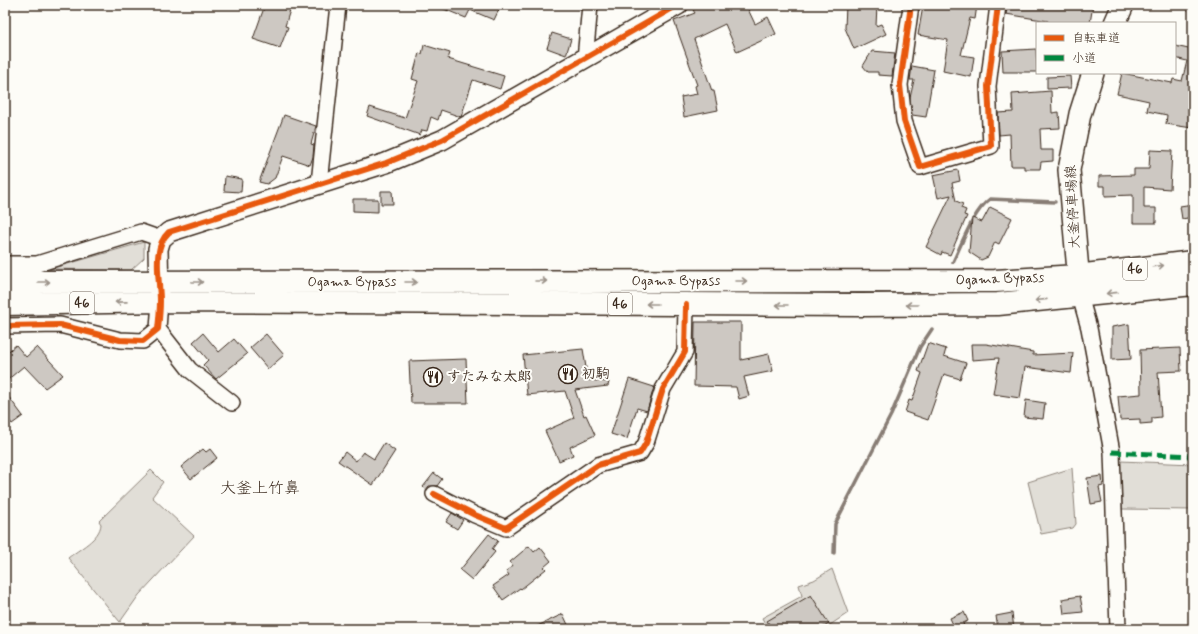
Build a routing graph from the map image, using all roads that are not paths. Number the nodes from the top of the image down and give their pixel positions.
1 (338, 5) edge
2 (590, 5) edge
3 (678, 5) edge
4 (911, 5) edge
5 (998, 5) edge
6 (1123, 5) edge
7 (1115, 22) edge
8 (585, 59) junction
9 (1093, 74) edge
10 (319, 184) junction
11 (162, 239) junction
12 (1193, 262) edge
13 (5, 264) edge
14 (5, 282) edge
15 (1193, 284) edge
16 (1079, 286) junction
17 (159, 292) junction
18 (5, 304) edge
19 (686, 305) junction
20 (5, 326) edge
21 (158, 329) junction
22 (232, 403) dead end
23 (434, 494) dead end
24 (1118, 629) edge

1 - 10 street
2 - 8 street
3 - 8 street
4 - 5 street
6 - 7 main road
8 - 10 street
9 - 16 main road, 大釜停車場線
10 - 11 street
11 - 13 street
11 - 17 street
16 -> 12 highway, Ogama Bypass / 46
14 -> 17 highway, 46
15 -> 16 highway, Ogama Bypass / 46
17 -> 16 highway, Ogama Bypass / 46
16 -> 19 highway, Ogama Bypass / 46
16 - 24 street
17 -> 18 highway, 46
19 -> 17 highway, Ogama Bypass / 46
17 - 21 street
19 - 23 street
20 - 21 street
21 - 22 street

